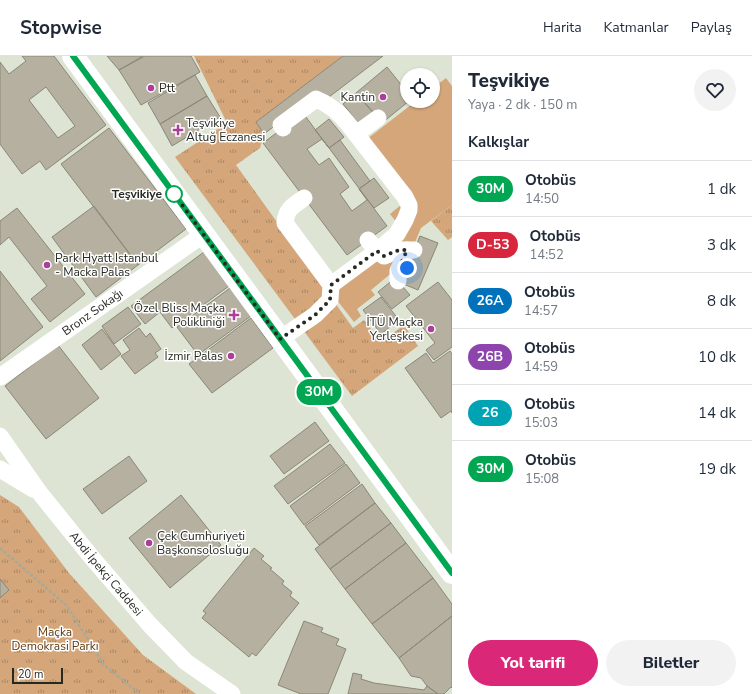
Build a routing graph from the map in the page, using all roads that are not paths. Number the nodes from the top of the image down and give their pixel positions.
1 (73, 56) edge
2 (378, 118) dead end
3 (284, 123) dead end
4 (356, 134) junction
5 (304, 198) dead end
6 (204, 234) junction
7 (372, 245) junction
8 (405, 264) dead end
9 (331, 285) junction
10 (280, 339) junction
11 (0, 377) edge
12 (0, 436) edge
13 (0, 469) edge
14 (39, 492) junction
15 (452, 573) edge
16 (232, 694) edge

1 - 6 main road
2 - 4 street
3 - 4 street
4 - 7 street
5 - 9 street
6 - 10 main road
6 - 11 street, Bronz Sokağı
7 - 8 street
7 - 9 street
9 - 10 street
10 - 15 main road
12 - 14 street, Abdi İpekçi Caddesi
13 - 14 street
14 - 16 street, Abdi İpekçi Caddesi

